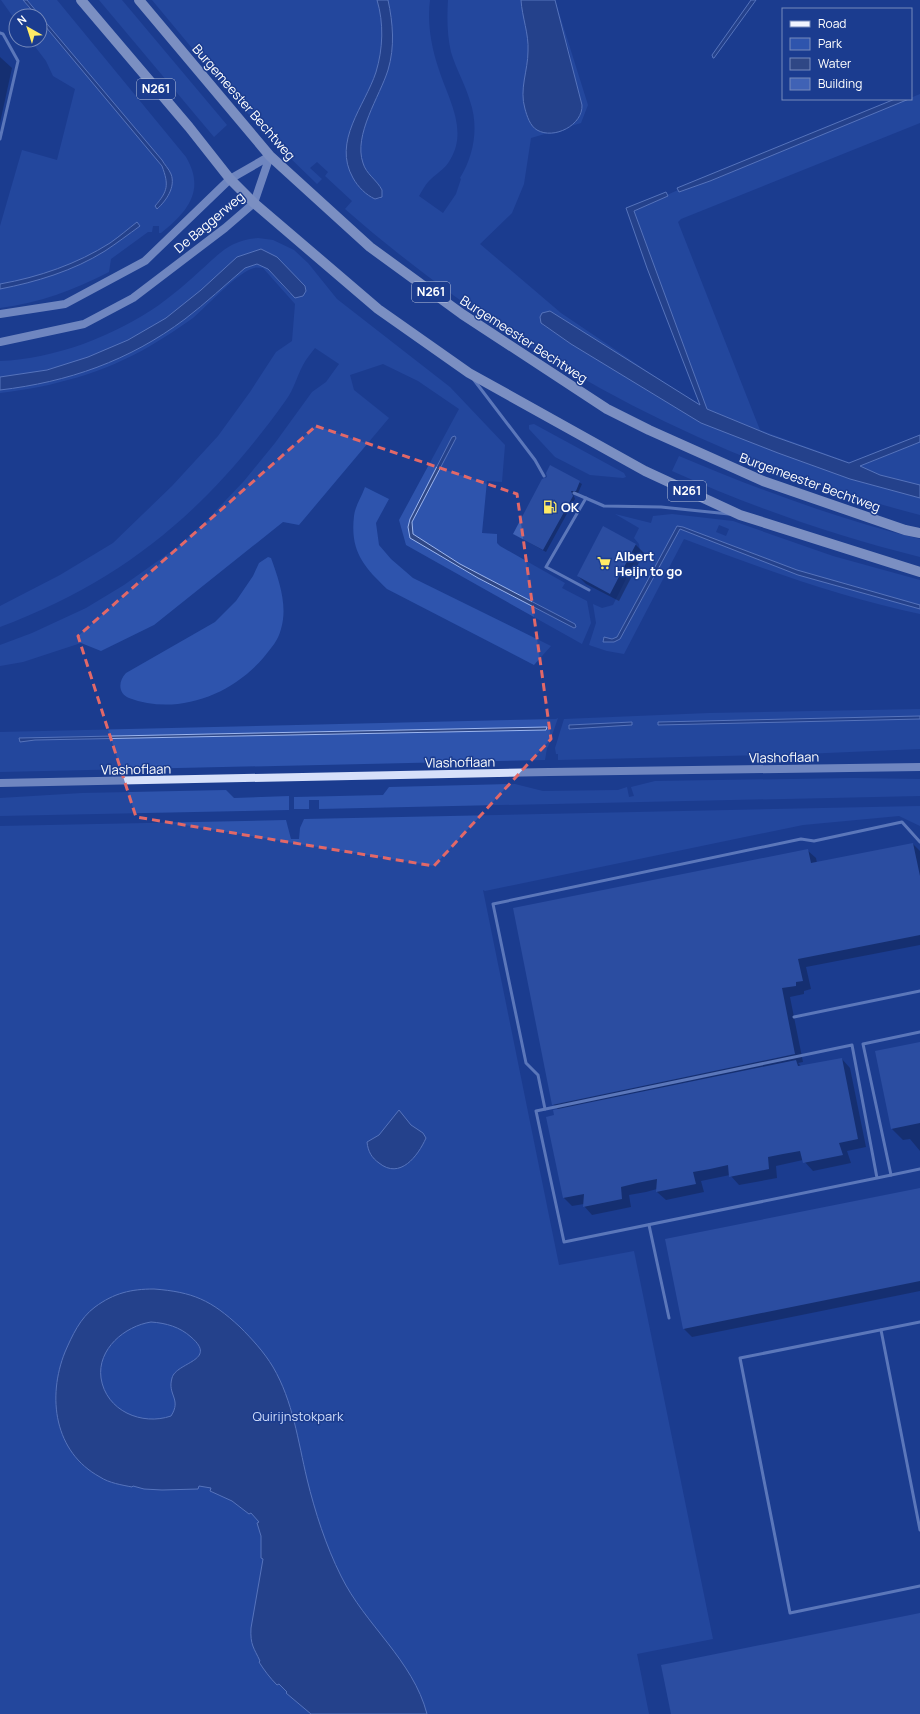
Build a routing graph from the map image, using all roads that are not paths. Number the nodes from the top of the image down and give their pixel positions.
1 (81, 0) edge
2 (139, 0) edge
3 (0, 33) edge
4 (0, 139) edge
5 (270, 156) junction
6 (230, 179) junction
7 (254, 203) junction
8 (0, 314) edge
9 (0, 342) edge
10 (469, 374) junction
11 (544, 476) dead end
12 (574, 493) dead end
13 (586, 498) junction
14 (740, 515) junction
15 (920, 533) edge
16 (920, 572) edge
17 (589, 590) dead end
18 (920, 767) edge
19 (0, 783) edge
20 (920, 842) edge
21 (920, 991) edge
22 (794, 1017) dead end
23 (920, 1032) edge
24 (545, 1109) junction
25 (920, 1169) edge
26 (890, 1175) junction
27 (877, 1178) junction
28 (649, 1225) junction
29 (668, 1318) dead end
30 (920, 1322) edge
31 (881, 1330) junction
32 (920, 1530) edge
33 (920, 1586) edge

1 - 6 main road, N261
2 - 5 main road, Burgemeester Bechtweg / N261
3 - 4 lane
5 - 6 street, De Baggerweg
5 - 7 street, De Baggerweg
5 - 15 main road, Burgemeester Bechtweg / N261
6 - 7 main road, N261
6 - 8 street, De Baggerweg
7 - 9 street, De Baggerweg
7 - 10 main road, N261
10 - 11 lane
10 - 14 main road, N261
12 - 13 lane
13 - 14 lane
13 - 17 lane
14 - 16 main road, N261
18 - 19 street, Vlashoflaan
20 - 24 lane
21 - 22 lane
23 - 26 lane
24 - 27 lane
24 - 28 lane
25 - 26 lane
26 - 27 lane
27 - 28 lane
28 - 29 lane
30 - 31 lane
31 - 32 lane
31 - 33 lane

